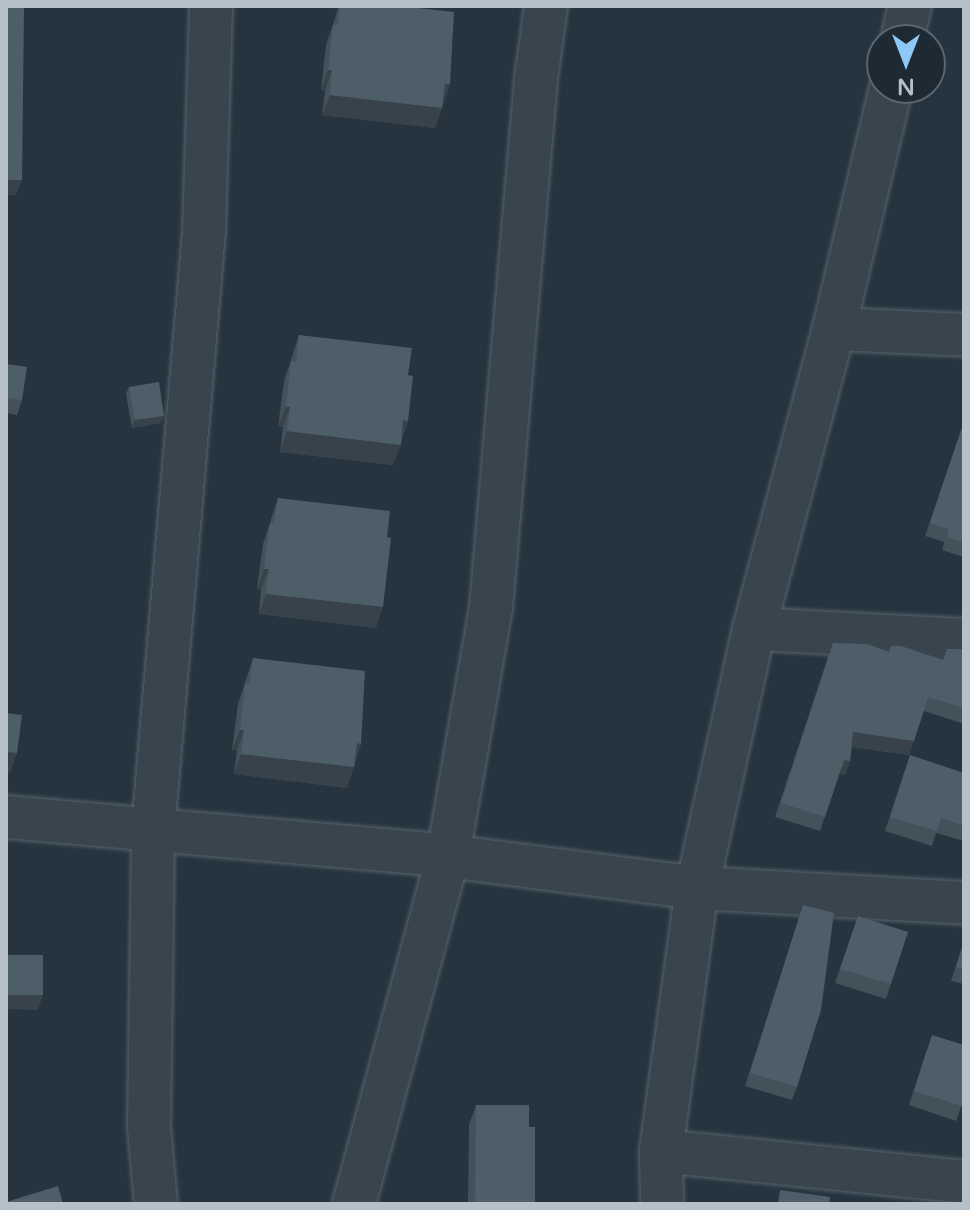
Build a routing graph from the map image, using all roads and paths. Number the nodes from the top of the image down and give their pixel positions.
1 (211, 6) edge
2 (546, 6) edge
3 (887, 104) edge
4 (834, 329) junction
5 (964, 335) edge
6 (754, 629) junction
7 (964, 640) edge
8 (6, 817) edge
9 (153, 830) junction
10 (448, 856) junction
11 (697, 888) junction
12 (964, 903) edge
13 (661, 1151) junction
14 (964, 1182) edge
15 (156, 1204) edge
16 (354, 1204) edge
17 (662, 1204) edge

1 - 9 street
2 - 10 street
3 - 4 street
4 - 5 street
4 - 6 street
6 - 7 street
6 - 11 street
8 - 9 street
9 - 10 street
9 - 15 street
10 - 11 street
10 - 16 street
11 - 12 street
11 - 13 street
13 - 14 street
13 - 17 street

